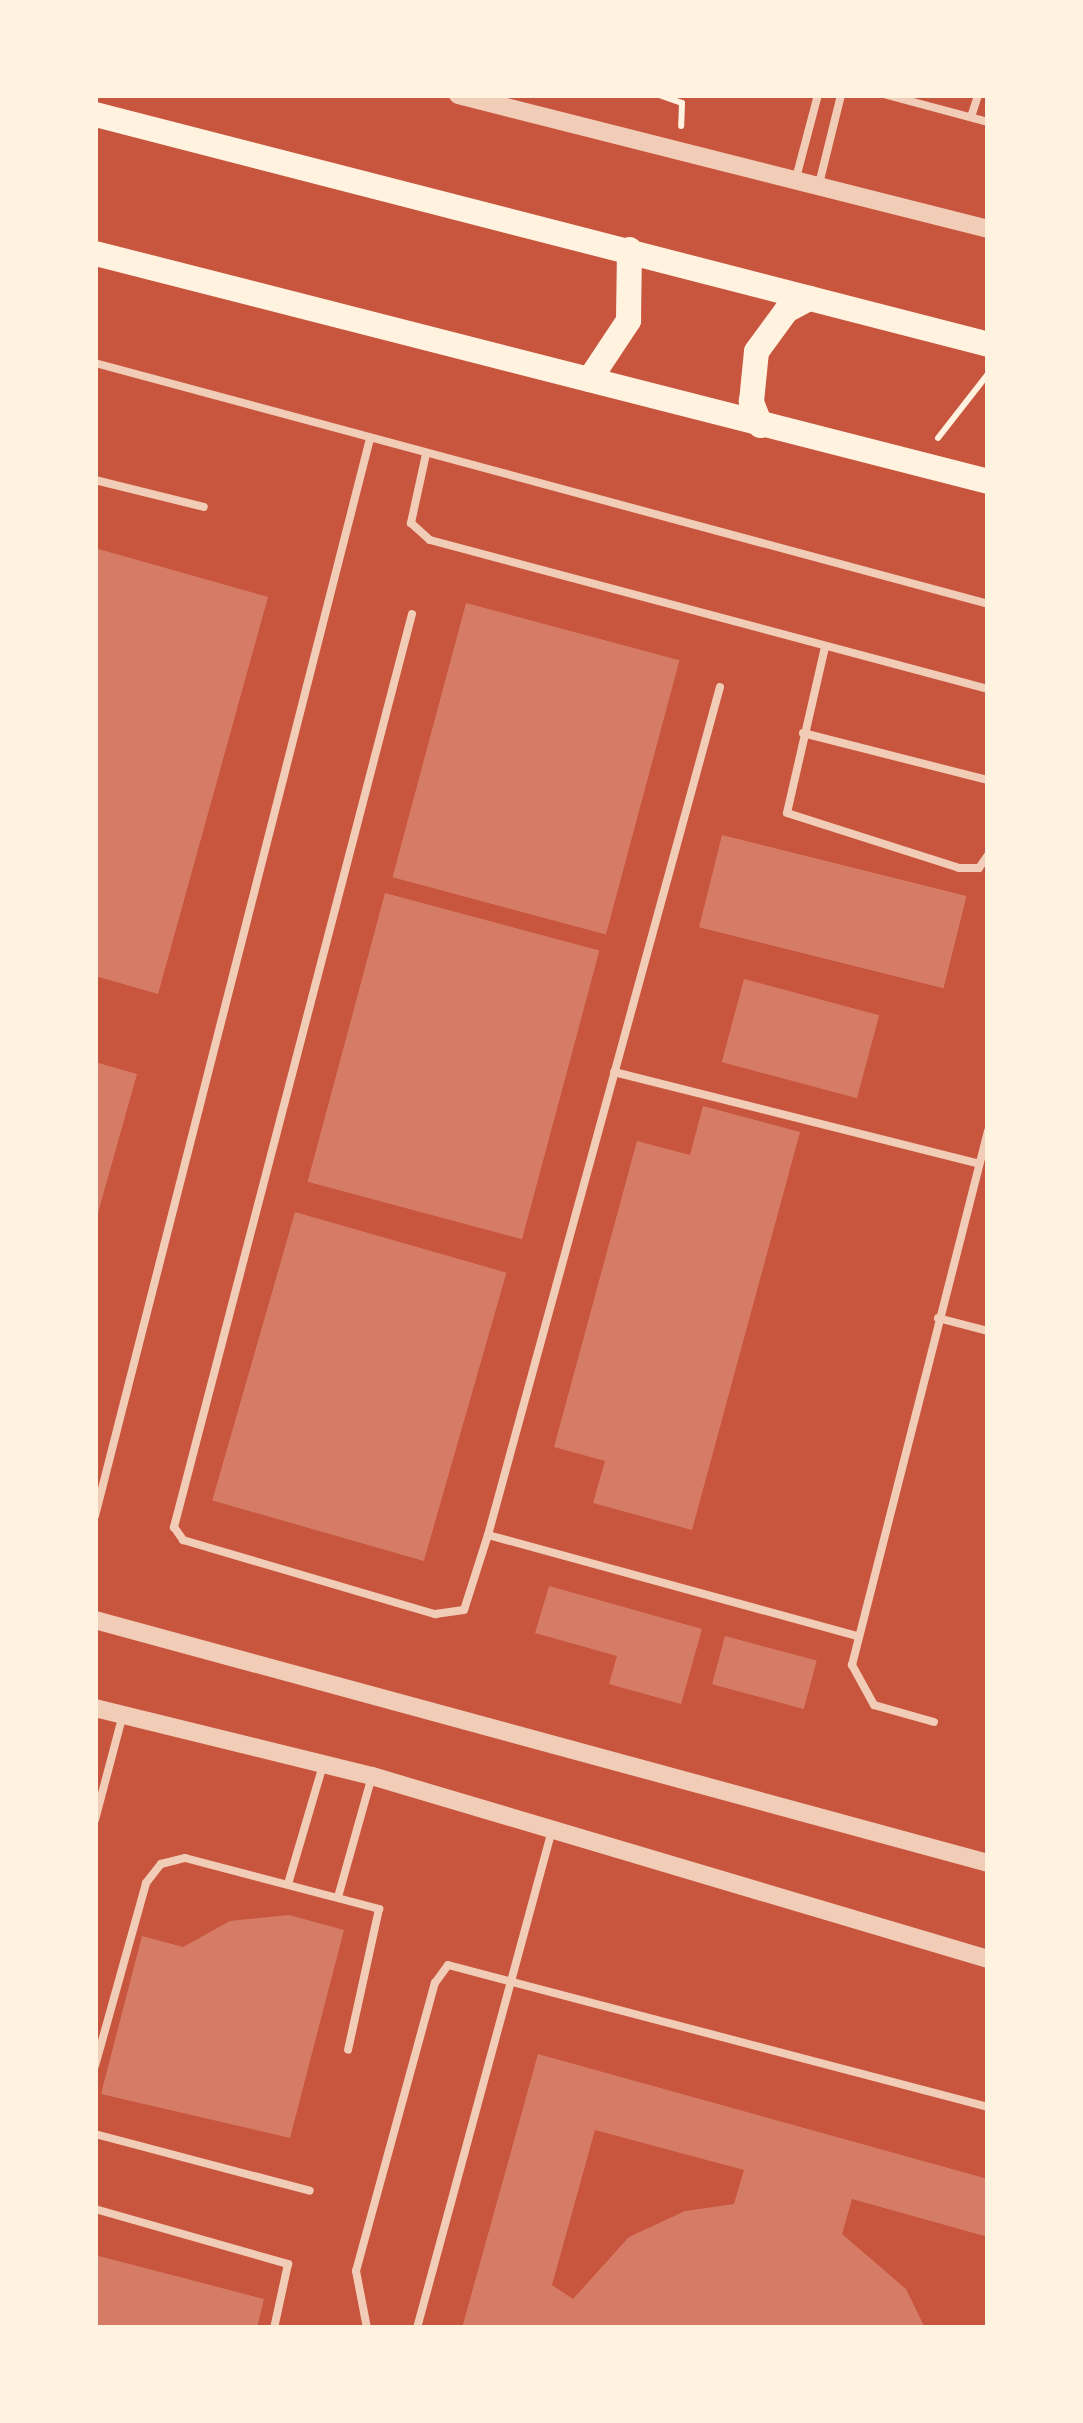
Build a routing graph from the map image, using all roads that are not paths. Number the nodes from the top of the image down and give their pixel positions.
1 (458, 95) edge
2 (818, 95) edge
3 (840, 95) edge
4 (888, 95) edge
5 (978, 95) edge
6 (921, 99) edge
7 (95, 114) edge
8 (972, 117) junction
9 (988, 122) edge
10 (794, 182) junction
11 (818, 188) junction
12 (988, 228) edge
13 (630, 248) junction
14 (95, 253) edge
15 (809, 298) junction
16 (988, 344) edge
17 (95, 363) edge
18 (589, 379) junction
19 (760, 426) junction
20 (370, 439) junction
21 (426, 454) junction
22 (95, 480) edge
23 (988, 480) edge
24 (204, 507) dead end
25 (988, 604) edge
26 (412, 614) dead end
27 (825, 647) junction
28 (720, 688) dead end
29 (988, 689) edge
30 (803, 733) junction
31 (988, 780) edge
32 (988, 855) edge
33 (614, 1072) junction
34 (988, 1131) edge
35 (979, 1164) junction
36 (938, 1318) junction
37 (988, 1331) edge
38 (95, 1516) edge
39 (488, 1535) junction
40 (95, 1620) edge
41 (858, 1636) junction
42 (95, 1708) edge
43 (123, 1714) junction
44 (934, 1722) dead end
45 (323, 1765) junction
46 (372, 1776) junction
47 (95, 1820) edge
48 (552, 1828) junction
49 (988, 1864) edge
50 (288, 1884) junction
51 (338, 1897) junction
52 (988, 1959) edge
53 (513, 1978) junction
54 (348, 2050) dead end
55 (95, 2066) edge
56 (988, 2107) edge
57 (95, 2134) edge
58 (310, 2191) dead end
59 (95, 2209) edge
60 (274, 2328) edge
61 (367, 2328) edge
62 (417, 2328) edge

1 - 10 street
2 - 10 lane
3 - 11 lane
4 - 6 lane
5 - 8 lane
6 - 8 lane
7 - 13 main road
8 - 9 lane
10 - 11 street
11 - 12 street
13 - 15 main road
13 - 18 main road
14 - 18 main road
15 - 16 main road
15 - 19 main road
17 - 20 lane
18 - 19 main road
19 - 23 main road
20 - 21 lane
20 - 38 lane
21 - 25 lane
21 - 27 lane
22 - 24 lane
26 - 39 lane
27 - 29 lane
27 - 30 lane
28 - 33 lane
30 - 31 lane
30 - 32 lane
33 - 35 lane
33 - 39 lane
34 - 35 lane
35 - 36 lane
36 - 37 lane
36 - 41 lane
39 - 41 lane
40 - 49 street
41 - 44 lane
42 - 43 street
43 - 45 street
43 - 47 lane
45 - 46 street
45 - 50 lane
46 - 48 street
46 - 51 lane
48 - 52 street
48 - 53 lane
50 - 51 lane
50 - 55 lane
51 - 54 lane
53 - 56 lane
53 - 61 lane
53 - 62 lane
57 - 58 lane
59 - 60 lane

